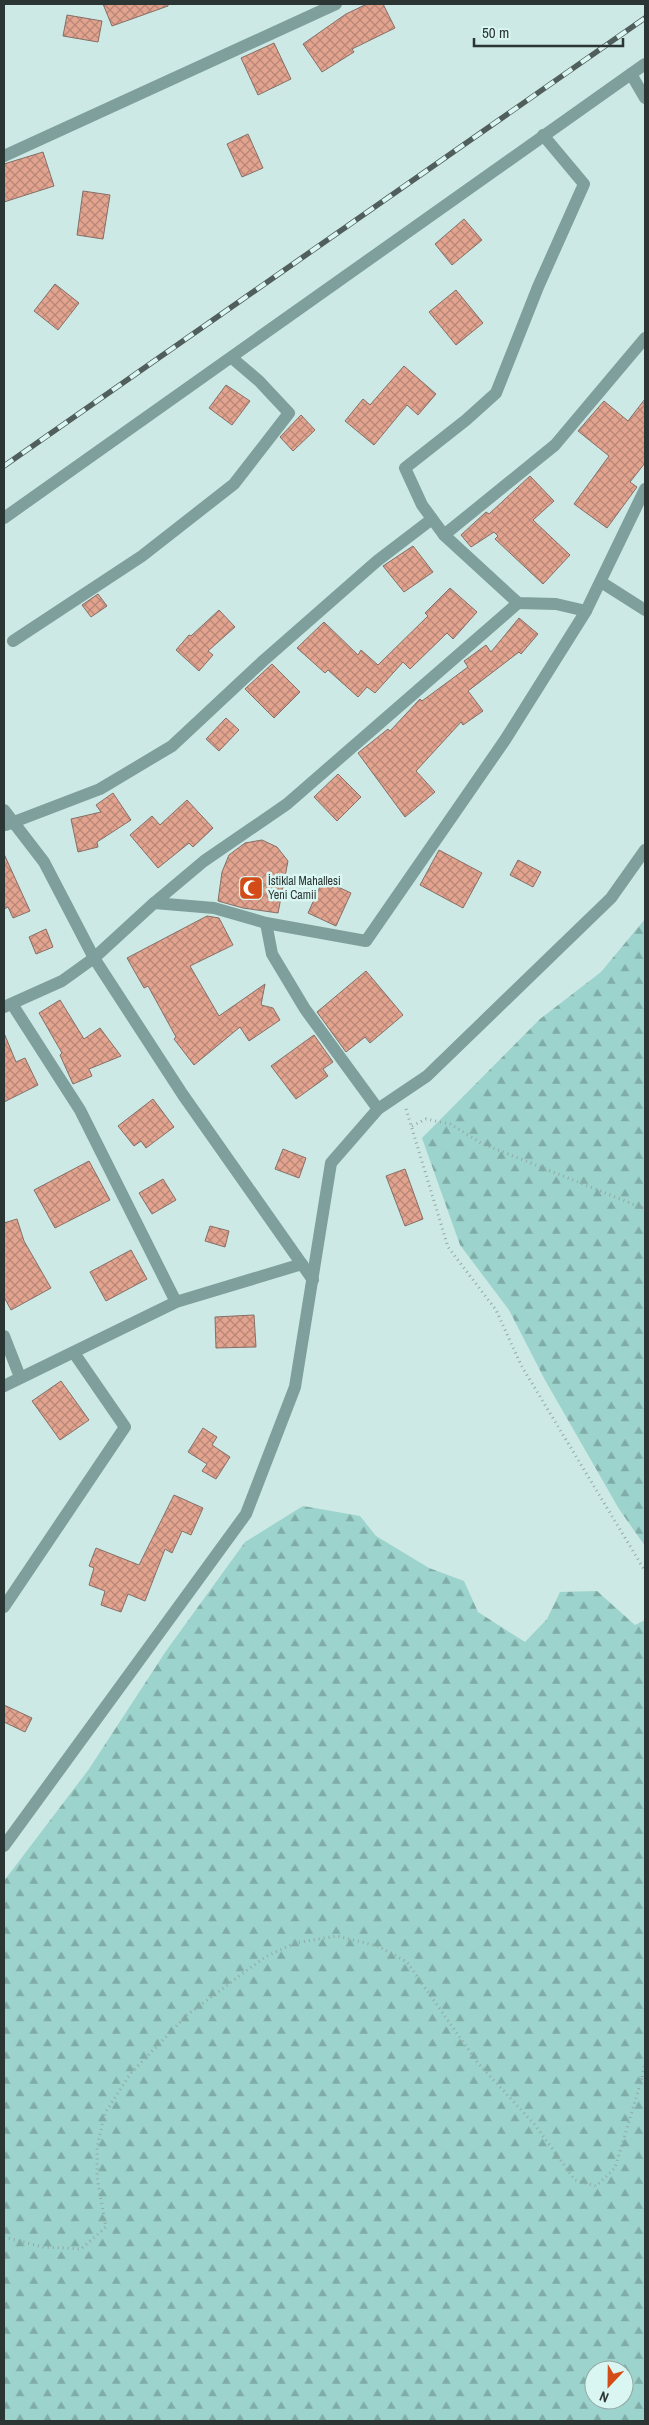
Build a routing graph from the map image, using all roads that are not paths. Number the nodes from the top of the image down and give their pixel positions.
1 (336, 4) edge
2 (645, 64) edge
3 (631, 74) junction
4 (645, 98) edge
5 (543, 135) junction
6 (4, 156) edge
7 (645, 338) edge
8 (232, 358) junction
9 (645, 489) edge
10 (4, 518) edge
11 (432, 519) junction
12 (444, 535) junction
13 (601, 582) junction
14 (518, 603) junction
15 (645, 610) edge
16 (586, 611) junction
17 (12, 641) dead end
18 (4, 810) edge
19 (8, 824) edge
20 (645, 850) edge
21 (154, 903) junction
22 (266, 923) junction
23 (94, 958) junction
24 (8, 1006) edge
25 (378, 1109) junction
26 (302, 1264) junction
27 (313, 1280) junction
28 (176, 1302) junction
29 (4, 1336) edge
30 (74, 1353) junction
31 (20, 1377) junction
32 (4, 1386) edge
33 (4, 1607) edge
34 (4, 1846) edge

1 - 6 street
2 - 3 street
3 - 4 street
3 - 5 street
5 - 8 street
5 - 11 street
7 - 12 street
8 - 10 street
8 - 17 street
9 - 13 street
11 - 12 street
11 - 19 street
12 - 14 street
13 - 15 street
13 - 16 street
14 - 16 street
14 - 21 street
16 - 22 street
18 - 19 street
19 - 23 street
20 - 25 street
21 - 22 street
21 - 23 street
22 - 25 street
23 - 24 street
23 - 26 street
24 - 28 street
25 - 27 street
26 - 27 street
26 - 28 street
27 - 34 street
28 - 30 street
29 - 31 street
30 - 31 street
30 - 33 street
31 - 32 street

